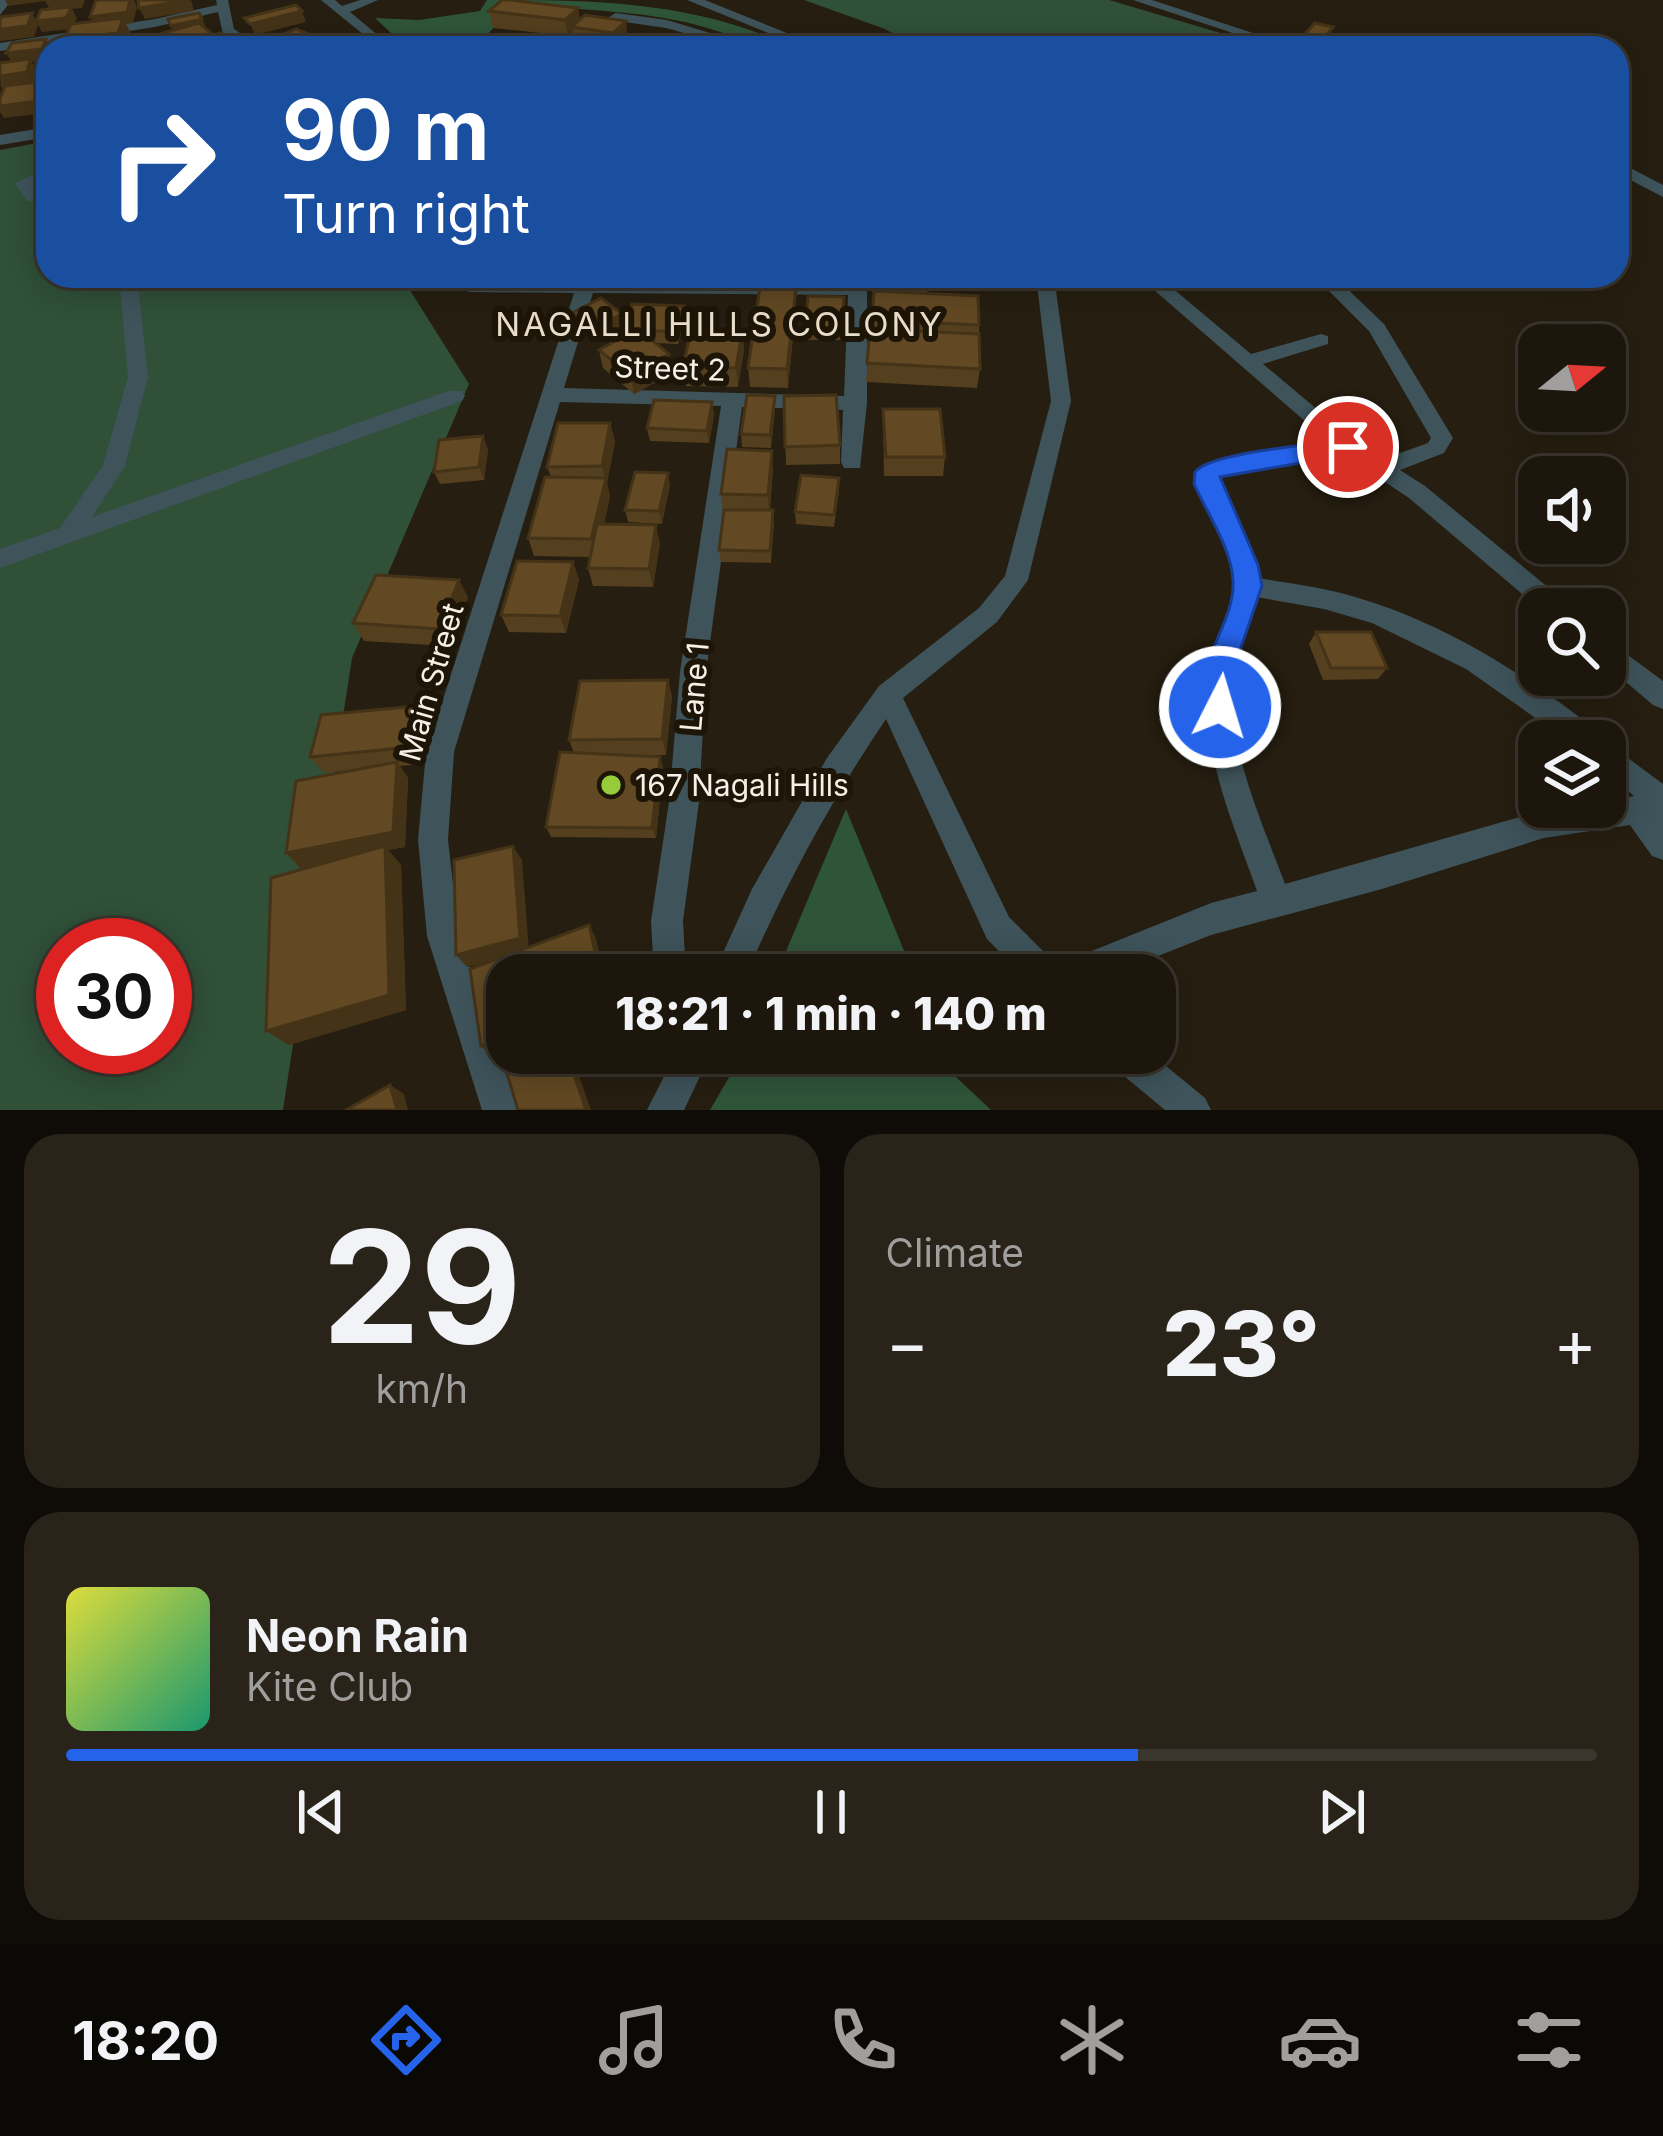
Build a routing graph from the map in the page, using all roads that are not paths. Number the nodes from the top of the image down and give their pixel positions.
1 (6, 0) edge
2 (326, 0) edge
3 (372, 0) edge
4 (693, 0) edge
5 (1139, 0) edge
6 (223, 3) edge
7 (0, 11) edge
8 (339, 12) junction
9 (90, 17) edge
10 (616, 17) edge
11 (84, 34) junction
12 (79, 36) edge
13 (237, 36) edge
14 (370, 36) edge
15 (710, 36) edge
16 (786, 36) edge
17 (1254, 36) edge
18 (36, 44) edge
19 (0, 46) edge
20 (36, 134) edge
21 (0, 140) edge
22 (1629, 173) edge
23 (36, 177) edge
24 (1663, 192) edge
25 (36, 196) edge
26 (129, 288) edge
27 (585, 288) edge
28 (858, 288) edge
29 (1047, 288) edge
30 (1161, 288) edge
31 (1335, 288) edge
32 (1322, 340) dead end
33 (1247, 362) junction
34 (553, 395) junction
35 (455, 396) dead end
36 (732, 400) junction
37 (857, 403) junction
38 (1348, 447) junction
39 (852, 462) dead end
40 (1380, 469) junction
41 (69, 533) junction
42 (0, 559) edge
43 (1248, 586) junction
44 (1532, 588) edge
45 (1626, 667) edge
46 (888, 694) junction
47 (1663, 698) edge
48 (1559, 720) edge
49 (1626, 776) edge
50 (1654, 806) edge
51 (1663, 846) edge
52 (1276, 902) junction
53 (669, 954) edge
54 (739, 954) edge
55 (1024, 954) edge
56 (1122, 954) edge
57 (684, 1074) edge
58 (1149, 1074) edge
59 (670, 1101) edge
60 (500, 1110) edge
61 (1193, 1110) edge

1 - 7 street
2 - 8 street
3 - 8 street
4 - 16 street
5 - 17 street
6 - 11 street
6 - 13 street
8 - 14 street
9 - 11 street
10 - 15 street
11 - 12 street
18 - 19 street
20 - 21 street
22 - 24 street
23 - 25 street
26 - 41 street
27 - 34 street, Main Street
28 - 37 street
29 - 46 street
30 - 33 street
31 - 40 street
32 - 33 street
33 - 38 street
34 - 36 street, Street 2
34 - 60 street, Main Street
35 - 41 street
36 - 37 street, Street 2
36 - 53 street, Lane 1
37 - 39 street
38 - 40 street
38 - 43 street
40 - 44 street
41 - 42 street
43 - 48 street
43 - 52 street
45 - 47 street
46 - 54 street
46 - 55 street
49 - 50 street
50 - 51 street
50 - 52 street
52 - 56 street
57 - 59 street
58 - 61 street

